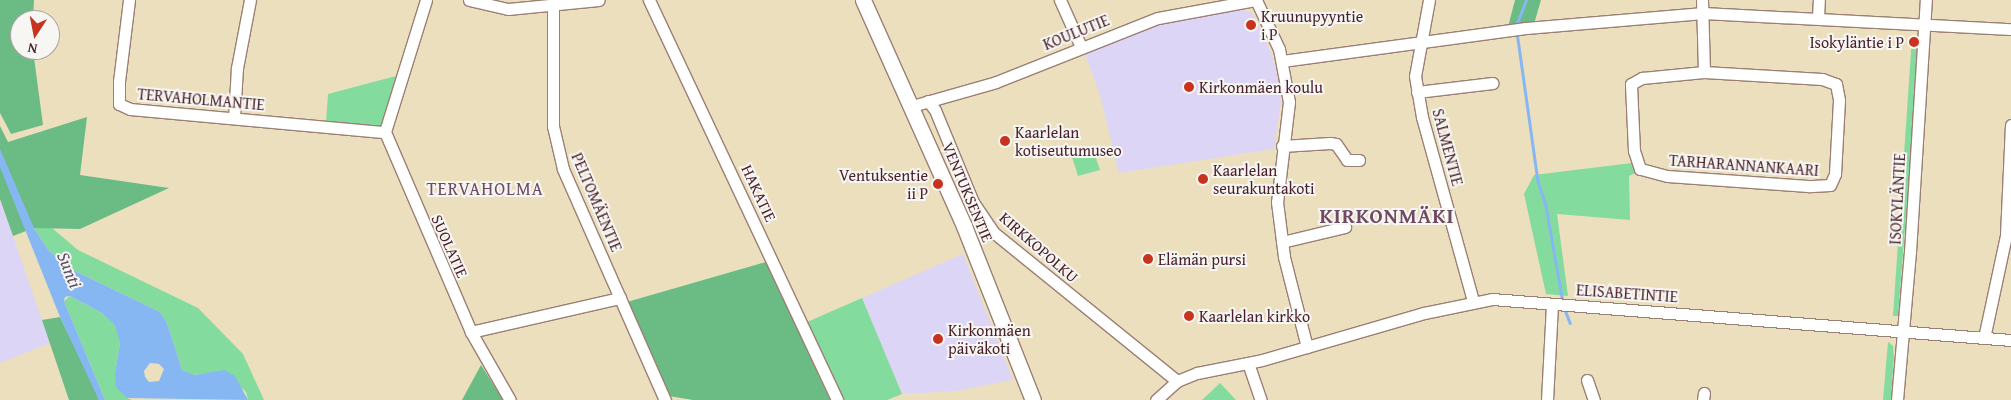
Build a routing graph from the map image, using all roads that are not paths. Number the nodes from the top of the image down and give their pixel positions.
1 (129, 0) edge
2 (250, 0) edge
3 (426, 0) edge
4 (469, 0) edge
5 (598, 0) edge
6 (649, 0) edge
7 (863, 0) edge
8 (1060, 0) edge
9 (1256, 0) edge
10 (1429, 0) edge
11 (1702, 0) edge
12 (1819, 0) edge
13 (1926, 0) edge
14 (553, 5) junction
15 (1704, 13) junction
16 (1818, 18) junction
17 (1924, 24) junction
18 (2011, 30) edge
19 (1419, 42) junction
20 (1081, 47) junction
21 (1282, 61) junction
22 (1704, 72) junction
23 (1492, 82) dead end
24 (1417, 92) junction
25 (928, 101) junction
26 (912, 106) junction
27 (234, 118) junction
28 (2011, 125) edge
29 (385, 132) junction
30 (1282, 146) junction
31 (1359, 160) dead end
32 (1345, 227) dead end
33 (1282, 242) junction
34 (620, 298) junction
35 (1473, 301) junction
36 (1560, 305) junction
37 (471, 332) junction
38 (1904, 332) junction
39 (1984, 338) junction
40 (2011, 340) edge
41 (1306, 347) junction
42 (1248, 363) junction
43 (1587, 380) dead end
44 (1177, 381) junction
45 (510, 400) edge
46 (665, 400) edge
47 (837, 400) edge
48 (1033, 400) edge
49 (1156, 400) edge
50 (1261, 400) edge
51 (1547, 400) edge
52 (1594, 400) edge
53 (1897, 400) edge

1 - 27 street, TERVAHOLMANTIE
2 - 27 street
3 - 29 street
4 - 14 street
5 - 14 street
6 - 47 street, HAKATIE
7 - 26 main road, VENTUKSENTIE
8 - 20 street
9 - 20 street, KOULUTIE
9 - 21 street
10 - 19 street, SALMENTIE
11 - 15 street
12 - 16 street
13 - 17 street, ISOKYLÄNTIE
14 - 34 street, PELTOMÄENTIE
15 - 16 street
15 - 19 street
15 - 22 street
16 - 17 street
17 - 18 street
17 - 38 street, ISOKYLÄNTIE
19 - 21 street
19 - 24 street, SALMENTIE
20 - 25 street, KOULUTIE
21 - 30 street
22 - 22 street, TARHARANNANKAARI
23 - 24 street
24 - 35 street, SALMENTIE
25 - 26 street, KOULUTIE
25 - 44 street, KIRKKOPOLKU
26 - 48 main road, VENTUKSENTIE
27 - 29 street, TERVAHOLMANTIE
28 - 39 street
29 - 37 street, SUOLATIE
30 - 31 street
30 - 33 street
32 - 33 street
33 - 41 street
34 - 37 street
34 - 46 street, PELTOMÄENTIE
35 - 36 street, ELISABETINTIE
35 - 41 street, ELISABETINTIE
36 - 38 street, ELISABETINTIE
36 - 51 street
37 - 45 street, SUOLATIE
38 - 39 street, ELISABETINTIE
38 - 53 street, ISOKYLÄNTIE
39 - 40 street, ELISABETINTIE
41 - 42 street, ELISABETINTIE
42 - 44 street, ELISABETINTIE
42 - 50 street
43 - 52 street
44 - 49 street

